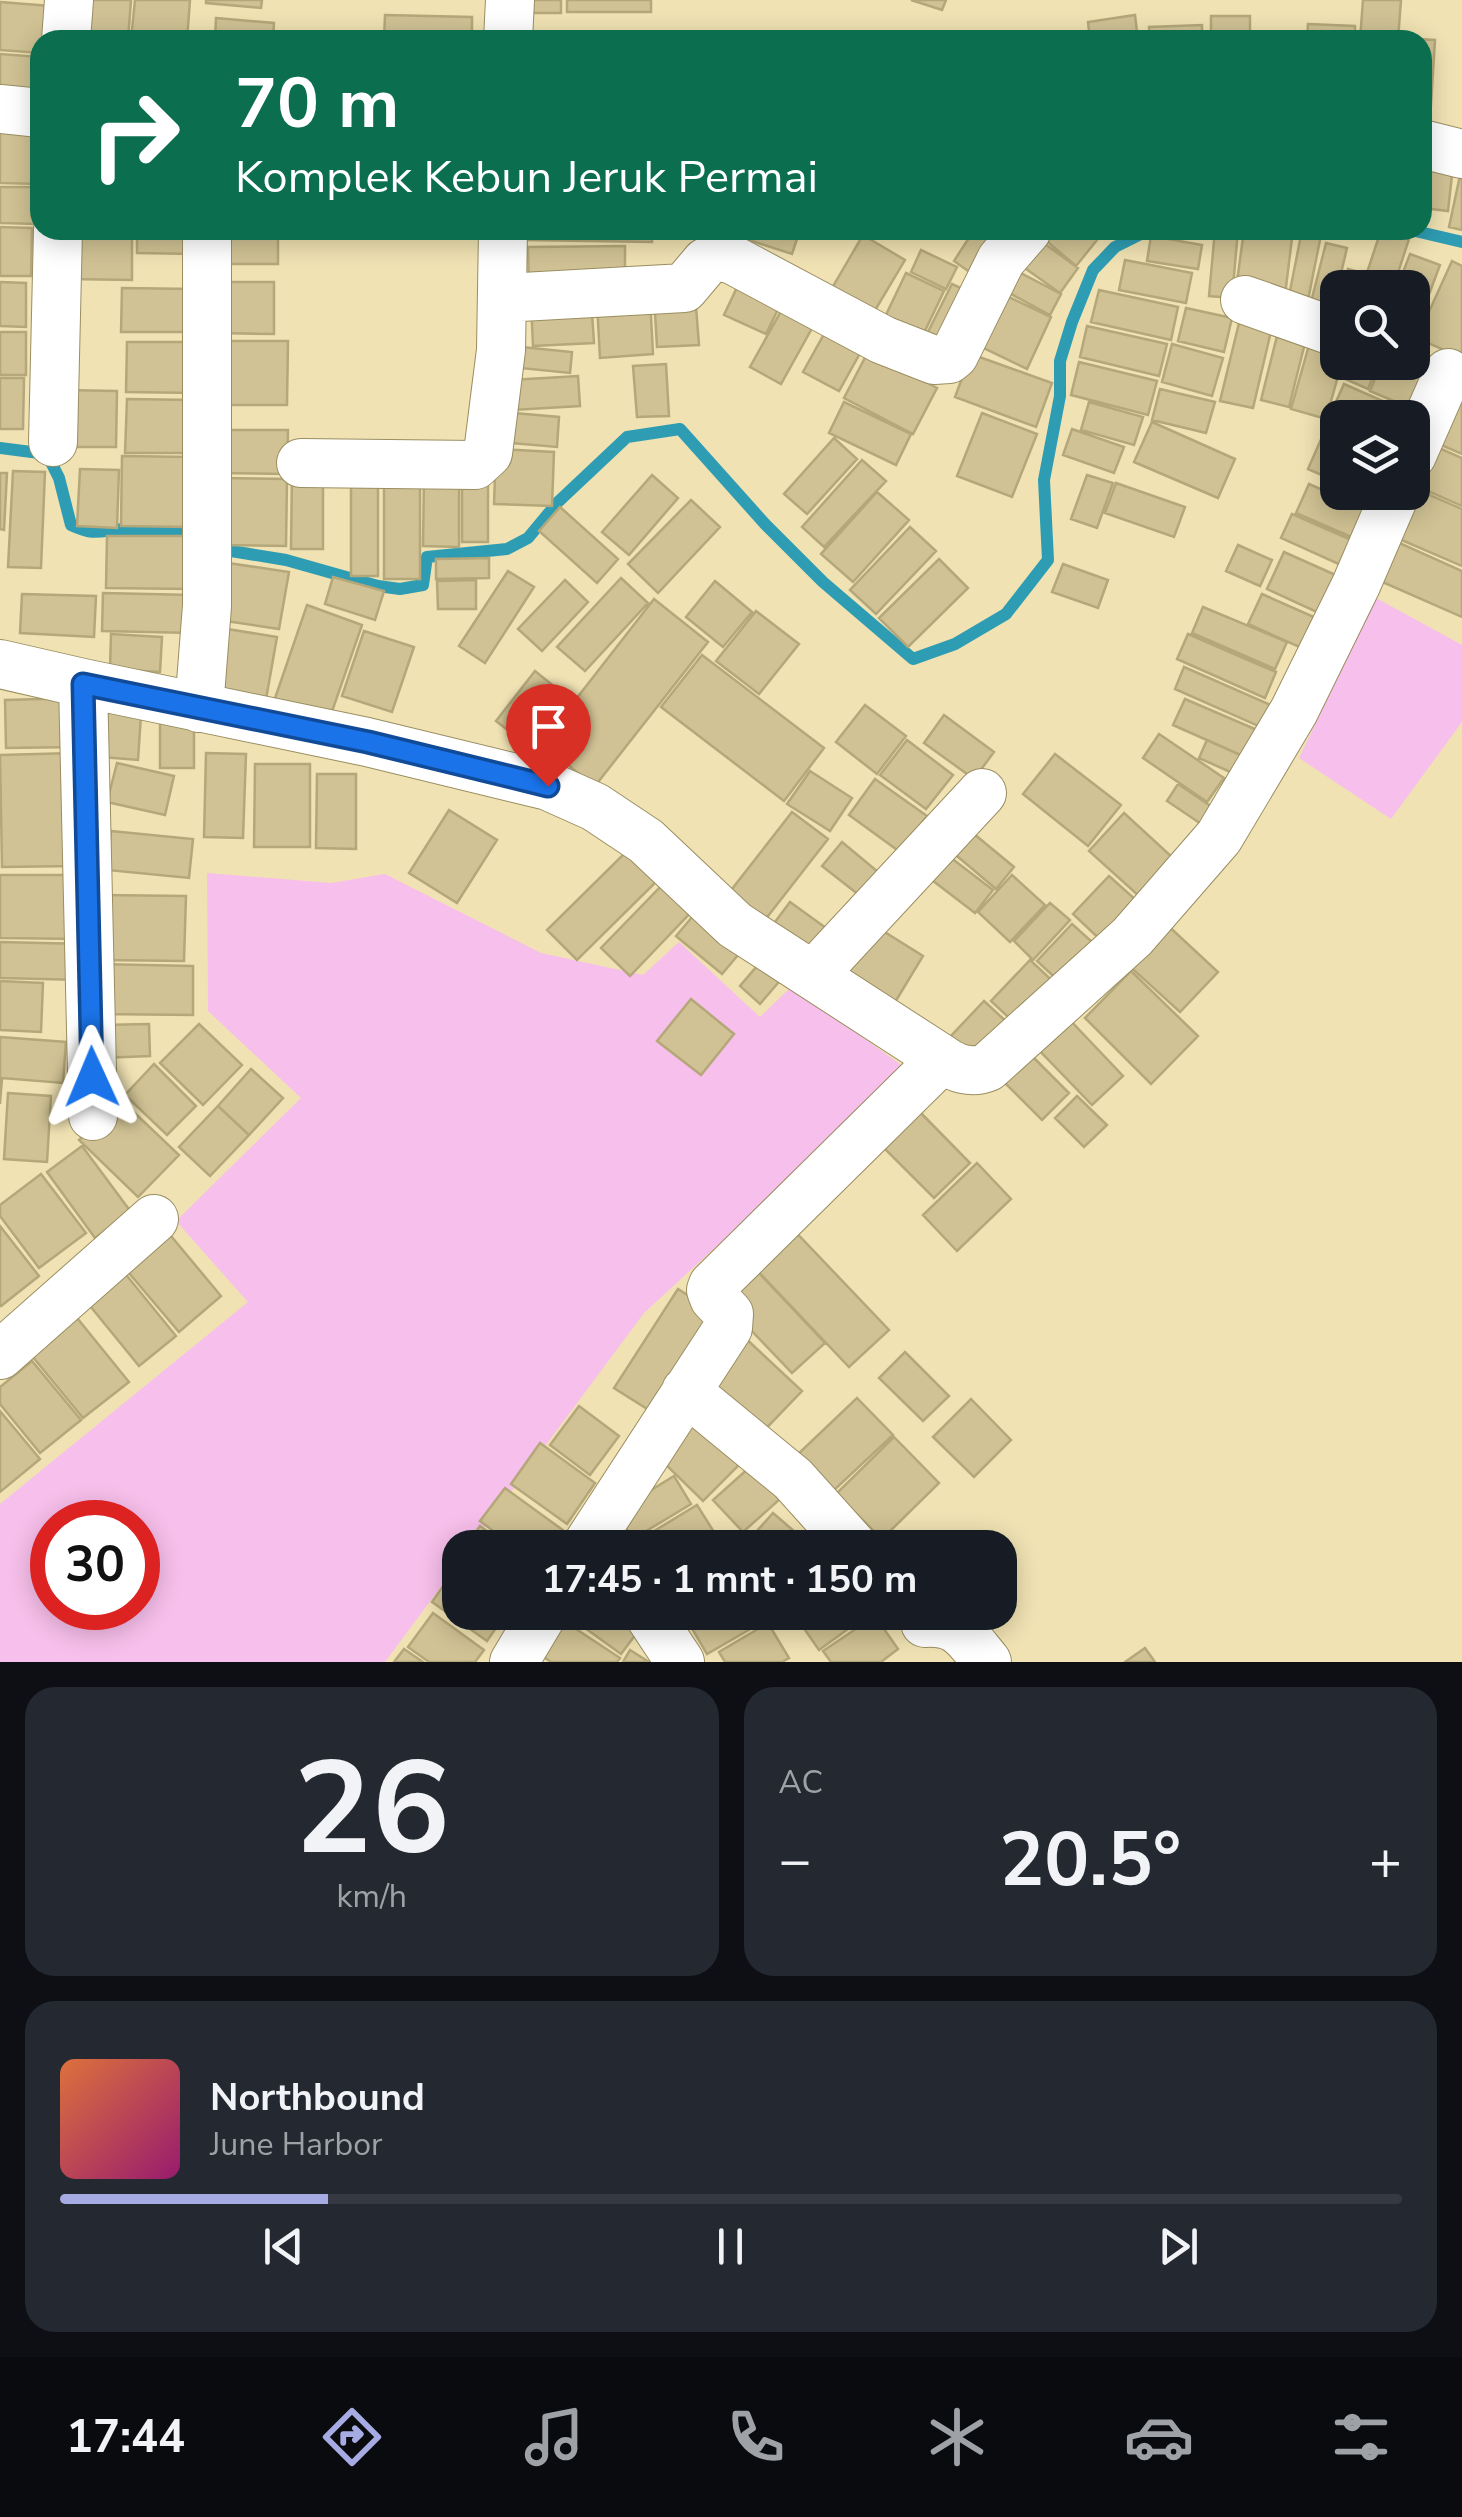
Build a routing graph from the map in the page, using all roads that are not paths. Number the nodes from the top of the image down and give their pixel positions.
1 (69, 0) edge
2 (510, 0) edge
3 (67, 30) edge
4 (508, 30) edge
5 (0, 109) edge
6 (30, 112) edge
7 (1432, 146) edge
8 (1462, 154) edge
9 (58, 240) edge
10 (207, 240) edge
11 (504, 240) edge
12 (1018, 240) edge
13 (502, 298) junction
14 (1245, 300) dead end
15 (1320, 327) edge
16 (1441, 372) edge
17 (1430, 403) edge
18 (53, 442) dead end
19 (301, 463) dead end
20 (1388, 510) edge
21 (0, 664) edge
22 (83, 684) junction
23 (199, 708) junction
24 (982, 793) dead end
25 (812, 975) junction
26 (942, 1059) junction
27 (93, 1116) dead end
28 (154, 1219) dead end
29 (0, 1354) edge
30 (686, 1391) junction
31 (601, 1530) edge
32 (839, 1530) edge
33 (533, 1630) edge
34 (659, 1630) edge
35 (918, 1633) edge
36 (514, 1662) edge
37 (680, 1662) edge
38 (986, 1662) edge

1 - 3 street
2 - 4 street
5 - 6 street
7 - 8 street
9 - 18 street
10 - 23 street
11 - 13 street
12 - 13 street
13 - 19 street
14 - 15 street
16 - 17 street
20 - 26 street
21 - 22 street
22 - 23 street
22 - 27 street
23 - 25 street
24 - 25 street
25 - 26 street
26 - 30 street
28 - 29 street
30 - 31 street
30 - 32 street
33 - 36 street
34 - 37 street
35 - 38 street

